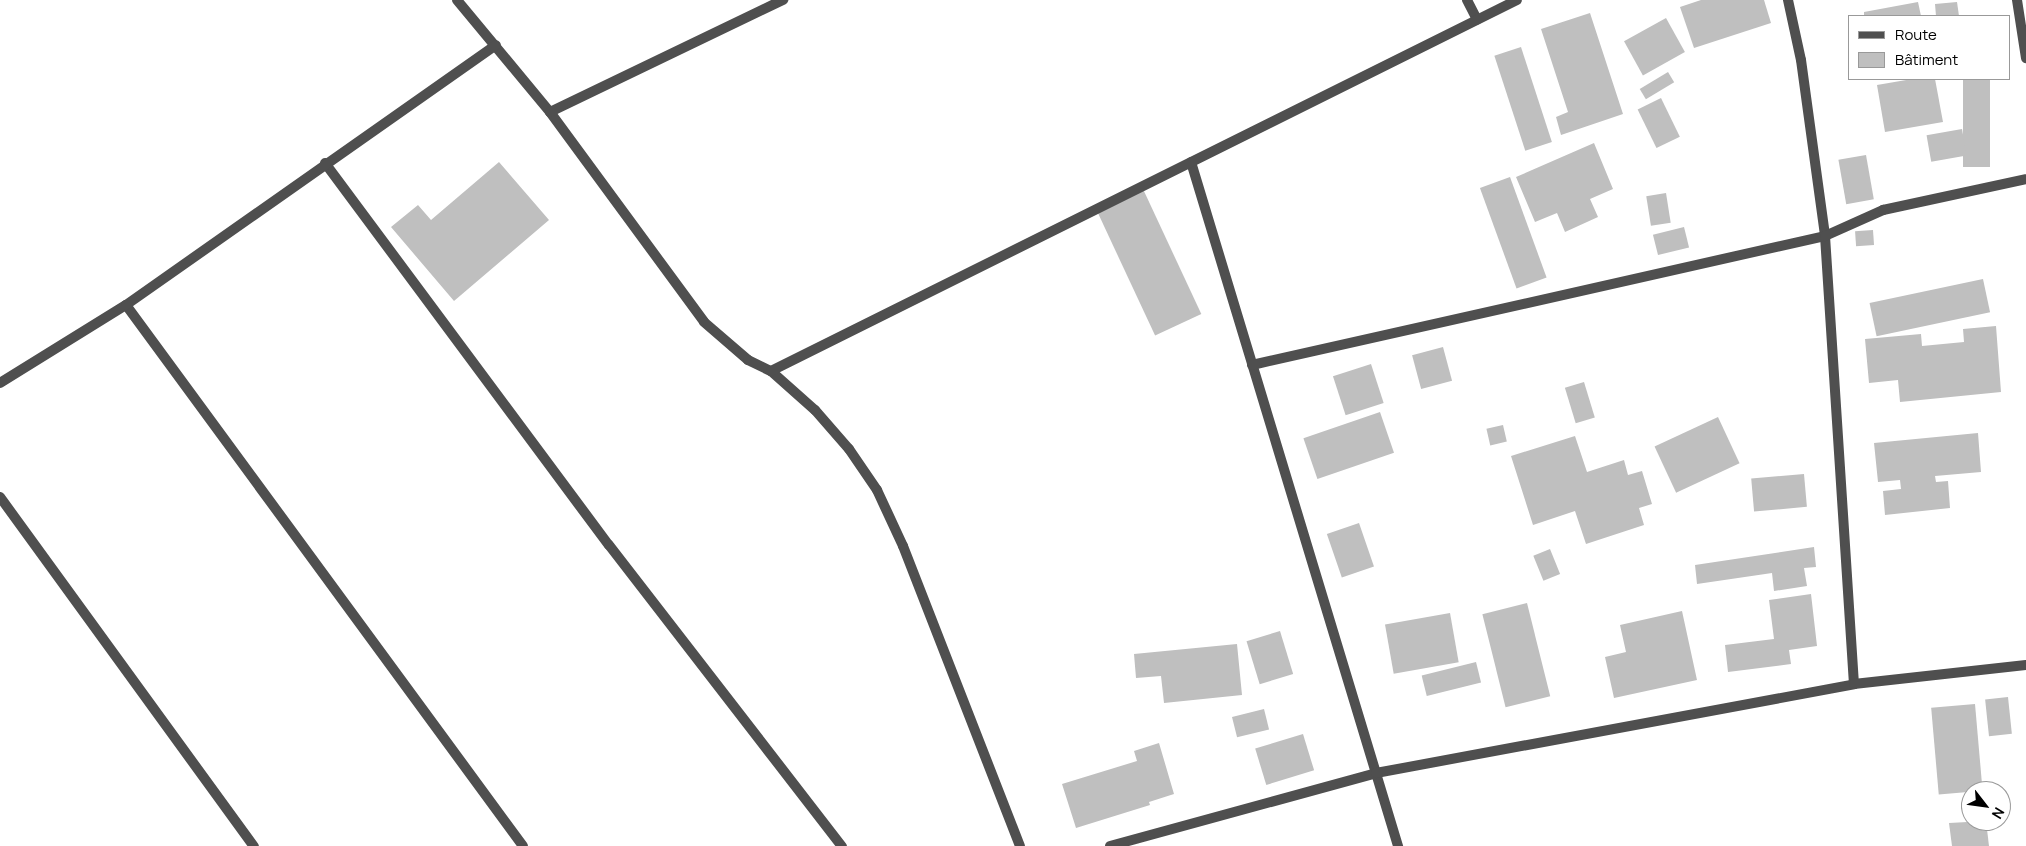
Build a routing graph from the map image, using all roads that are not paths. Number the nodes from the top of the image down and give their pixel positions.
1 (456, 0) edge
2 (783, 0) edge
3 (1467, 0) edge
4 (1517, 0) edge
5 (1788, 0) edge
6 (2017, 0) edge
7 (1478, 20) junction
8 (496, 45) junction
9 (2026, 58) edge
10 (550, 112) junction
11 (1191, 162) junction
12 (325, 163) junction
13 (2026, 179) edge
14 (1825, 236) junction
15 (126, 305) junction
16 (1252, 364) junction
17 (771, 371) junction
18 (0, 383) edge
19 (0, 496) edge
20 (2026, 665) edge
21 (1854, 684) junction
22 (1376, 773) junction
23 (254, 846) edge
24 (523, 846) edge
25 (842, 846) edge
26 (1020, 846) edge
27 (1110, 846) edge
28 (1398, 846) edge

1 - 8 street
2 - 10 street
3 - 7 street
4 - 7 street
5 - 14 street
6 - 9 street
7 - 11 street
8 - 10 street
8 - 12 street
10 - 17 street
11 - 16 street
11 - 17 street
12 - 15 street
12 - 25 street
13 - 14 street
14 - 16 street
14 - 21 street
15 - 18 street
15 - 24 street
16 - 22 street
17 - 26 street
19 - 23 street
20 - 21 street
21 - 22 street
22 - 27 street
22 - 28 street

